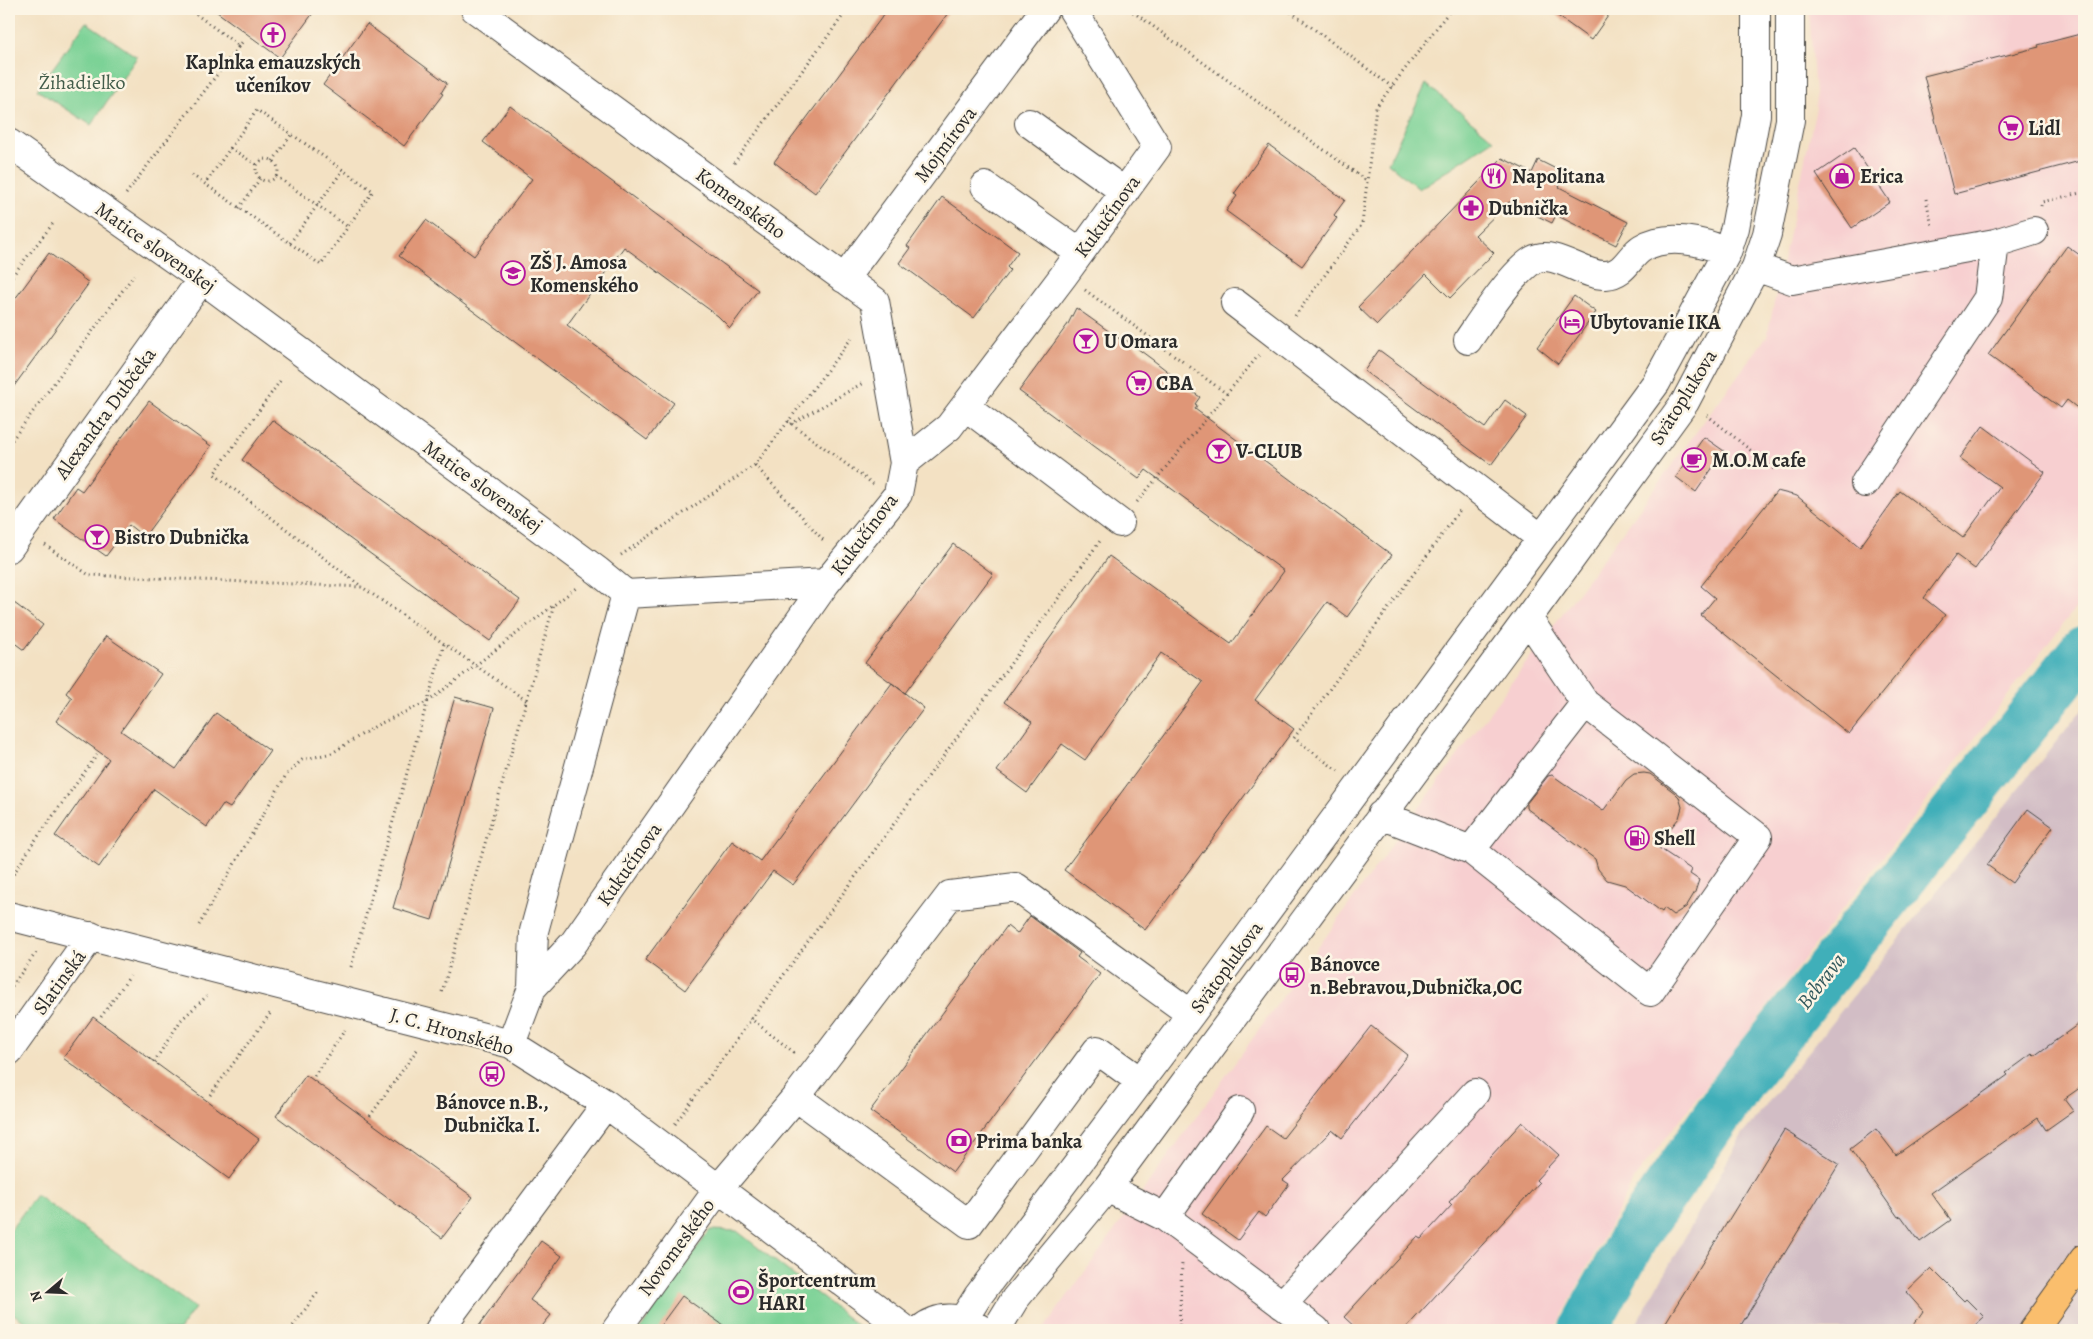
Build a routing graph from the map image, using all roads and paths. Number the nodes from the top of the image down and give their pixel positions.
1 (189, 9) edge
2 (474, 9) edge
3 (848, 9) edge
4 (1045, 9) edge
5 (1072, 9) edge
6 (1129, 9) edge
7 (1287, 9) edge
8 (1451, 9) edge
9 (1756, 9) edge
10 (1790, 9) edge
11 (244, 40) dead end
12 (239, 46) junction
13 (1392, 86) junction
14 (1029, 123) dead end
15 (291, 135) dead end
16 (9, 143) edge
17 (230, 148) junction
18 (273, 161) junction
19 (258, 165) junction
20 (343, 170) junction
21 (192, 175) dead end
22 (276, 176) junction
23 (260, 179) junction
24 (1367, 181) junction
25 (205, 184) junction
26 (718, 186) junction
27 (985, 186) dead end
28 (1125, 192) junction
29 (2084, 192) edge
30 (1926, 199) dead end
31 (121, 200) dead end
32 (317, 206) junction
33 (239, 208) junction
34 (55, 221) dead end
35 (348, 227) junction
36 (1932, 227) dead end
37 (2034, 231) joint
38 (290, 243) junction
39 (1995, 243) junction
40 (1727, 252) junction
41 (1080, 253) junction
42 (1756, 267) junction
43 (134, 275) dead end
44 (1064, 275) junction
45 (202, 279) junction
46 (844, 279) junction
47 (9, 280) edge
48 (1235, 304) dead end
49 (858, 330) dead end
50 (1280, 338) junction
51 (1468, 340) dead end
52 (280, 381) dead end
53 (864, 383) dead end
54 (1228, 394) junction
55 (965, 406) junction
56 (1707, 414) dead end
57 (790, 423) junction
58 (9, 444) edge
59 (904, 463) junction
60 (754, 465) junction
61 (1774, 470) dead end
62 (1865, 483) dead end
63 (873, 485) dead end
64 (1476, 488) junction
65 (1120, 523) junction
66 (1541, 538) junction
67 (15, 539) edge
68 (828, 546) dead end
69 (598, 571) junction
70 (826, 583) junction
71 (362, 587) junction
72 (626, 594) junction
73 (554, 605) junction
74 (1487, 613) junction
75 (1522, 627) junction
76 (444, 644) junction
77 (474, 665) junction
78 (428, 701) junction
79 (527, 701) junction
80 (1585, 703) junction
81 (97, 755) dead end
82 (1344, 775) dead end
83 (1381, 815) junction
84 (1471, 850) junction
85 (9, 888) edge
86 (9, 916) edge
87 (200, 925) dead end
88 (91, 936) junction
89 (42, 945) dead end
90 (351, 967) dead end
91 (135, 969) dead end
92 (532, 988) junction
93 (9, 990) edge
94 (213, 990) dead end
95 (442, 992) dead end
96 (275, 1006) dead end
97 (1191, 1014) junction
98 (101, 1017) dead end
99 (750, 1018) junction
100 (348, 1026) dead end
101 (511, 1044) junction
102 (421, 1045) dead end
103 (9, 1051) edge
104 (154, 1062) dead end
105 (816, 1070) junction
106 (314, 1076) dead end
107 (1140, 1081) junction
108 (1475, 1093) dead end
109 (210, 1095) dead end
110 (796, 1097) junction
111 (606, 1104) junction
112 (1240, 1111) dead end
113 (370, 1116) dead end
114 (662, 1146) junction
115 (719, 1188) junction
116 (1107, 1188) junction
117 (1174, 1224) junction
118 (2084, 1259) edge
119 (318, 1292) dead end
120 (1282, 1305) junction
121 (973, 1325) edge
122 (290, 1330) edge
123 (439, 1330) edge
124 (616, 1330) edge
125 (906, 1330) edge
126 (920, 1330) edge
127 (996, 1330) edge
128 (1179, 1330) edge
129 (1316, 1330) edge
130 (2033, 1330) edge

1 - 12 path
2 - 26 street, Komenského
3 - 26 path
4 - 46 street, Mojmírova
5 - 28 street, Kukučínova
6 - 24 path
7 - 13 path
8 - 13 path
9 - 40 street, Svätoplukova
10 - 42 street, Svätoplukova
11 - 12 path
12 - 31 path
13 - 24 path
14 - 28 street
15 - 18 path
16 - 45 street, Matice slovenskej
17 - 19 path
17 - 20 path
17 - 25 path
18 - 19 path
18 - 22 path
19 - 23 path
20 - 32 path
20 - 35 path
21 - 25 path
22 - 23 path
22 - 32 path
23 - 33 path
24 - 50 path
25 - 33 path
26 - 46 street, Komenského
27 - 41 street
28 - 41 street, Kukučínova
29 - 37 path
30 - 36 path
32 - 35 path
32 - 38 path
33 - 38 path
34 - 47 path
35 - 38 path
37 - 39 street
39 - 42 street
39 - 62 street
40 - 51 street
40 - 66 street, Svätoplukova
41 - 44 street, Kukučínova
42 - 75 street, Svätoplukova
43 - 58 path
44 - 54 path
44 - 55 street, Kukučínova
45 - 67 street, Alexandra Dubčeka
45 - 69 street, Matice slovenskej
46 - 59 street, Komenského
48 - 50 street
49 - 57 path
50 - 54 path
50 - 64 street
52 - 71 path
53 - 57 path
54 - 65 path
55 - 59 street, Kukučínova
55 - 65 street
56 - 61 path
57 - 60 path
57 - 63 path
59 - 70 street, Kukučínova
60 - 68 path
60 - 69 path
64 - 66 street
64 - 82 path
65 - 99 path
66 - 74 street, Svätoplukova
67 - 71 path
69 - 72 street, Matice slovenskej
69 - 73 path
70 - 72 street
70 - 92 street, Kukučínova
71 - 76 path
72 - 92 street
73 - 77 path
73 - 79 path
74 - 75 street
74 - 97 street, Svätoplukova
75 - 80 street
75 - 83 street, Svätoplukova
76 - 77 path
76 - 78 path
77 - 78 path
77 - 79 path
78 - 87 path
78 - 90 path
79 - 95 path
80 - 84 street
80 - 84 street
81 - 85 path
83 - 84 street
83 - 116 street, Svätoplukova
86 - 88 street, J. C. Hronského
88 - 101 street, J. C. Hronského
88 - 103 street, Slatinská
89 - 93 path
91 - 98 path
92 - 101 street, Kukučínova
94 - 104 path
96 - 109 path
97 - 105 street, Novomeského
97 - 107 street, Svätoplukova
99 - 105 path
99 - 114 path
100 - 106 path
101 - 111 street, J. C. Hronského
102 - 113 path
105 - 110 street, Novomeského
107 - 110 street
107 - 121 street, Svätoplukova
108 - 120 street
110 - 115 street, Novomeského
111 - 114 street, J. C. Hronského
111 - 123 street
112 - 117 street
114 - 115 street, J. C. Hronského
115 - 124 street, Novomeského
115 - 125 street, J. C. Hronského
116 - 117 street
116 - 127 street, Svätoplukova
117 - 120 street
117 - 128 path
118 - 130 main road
119 - 122 path
120 - 129 street
121 - 126 street

